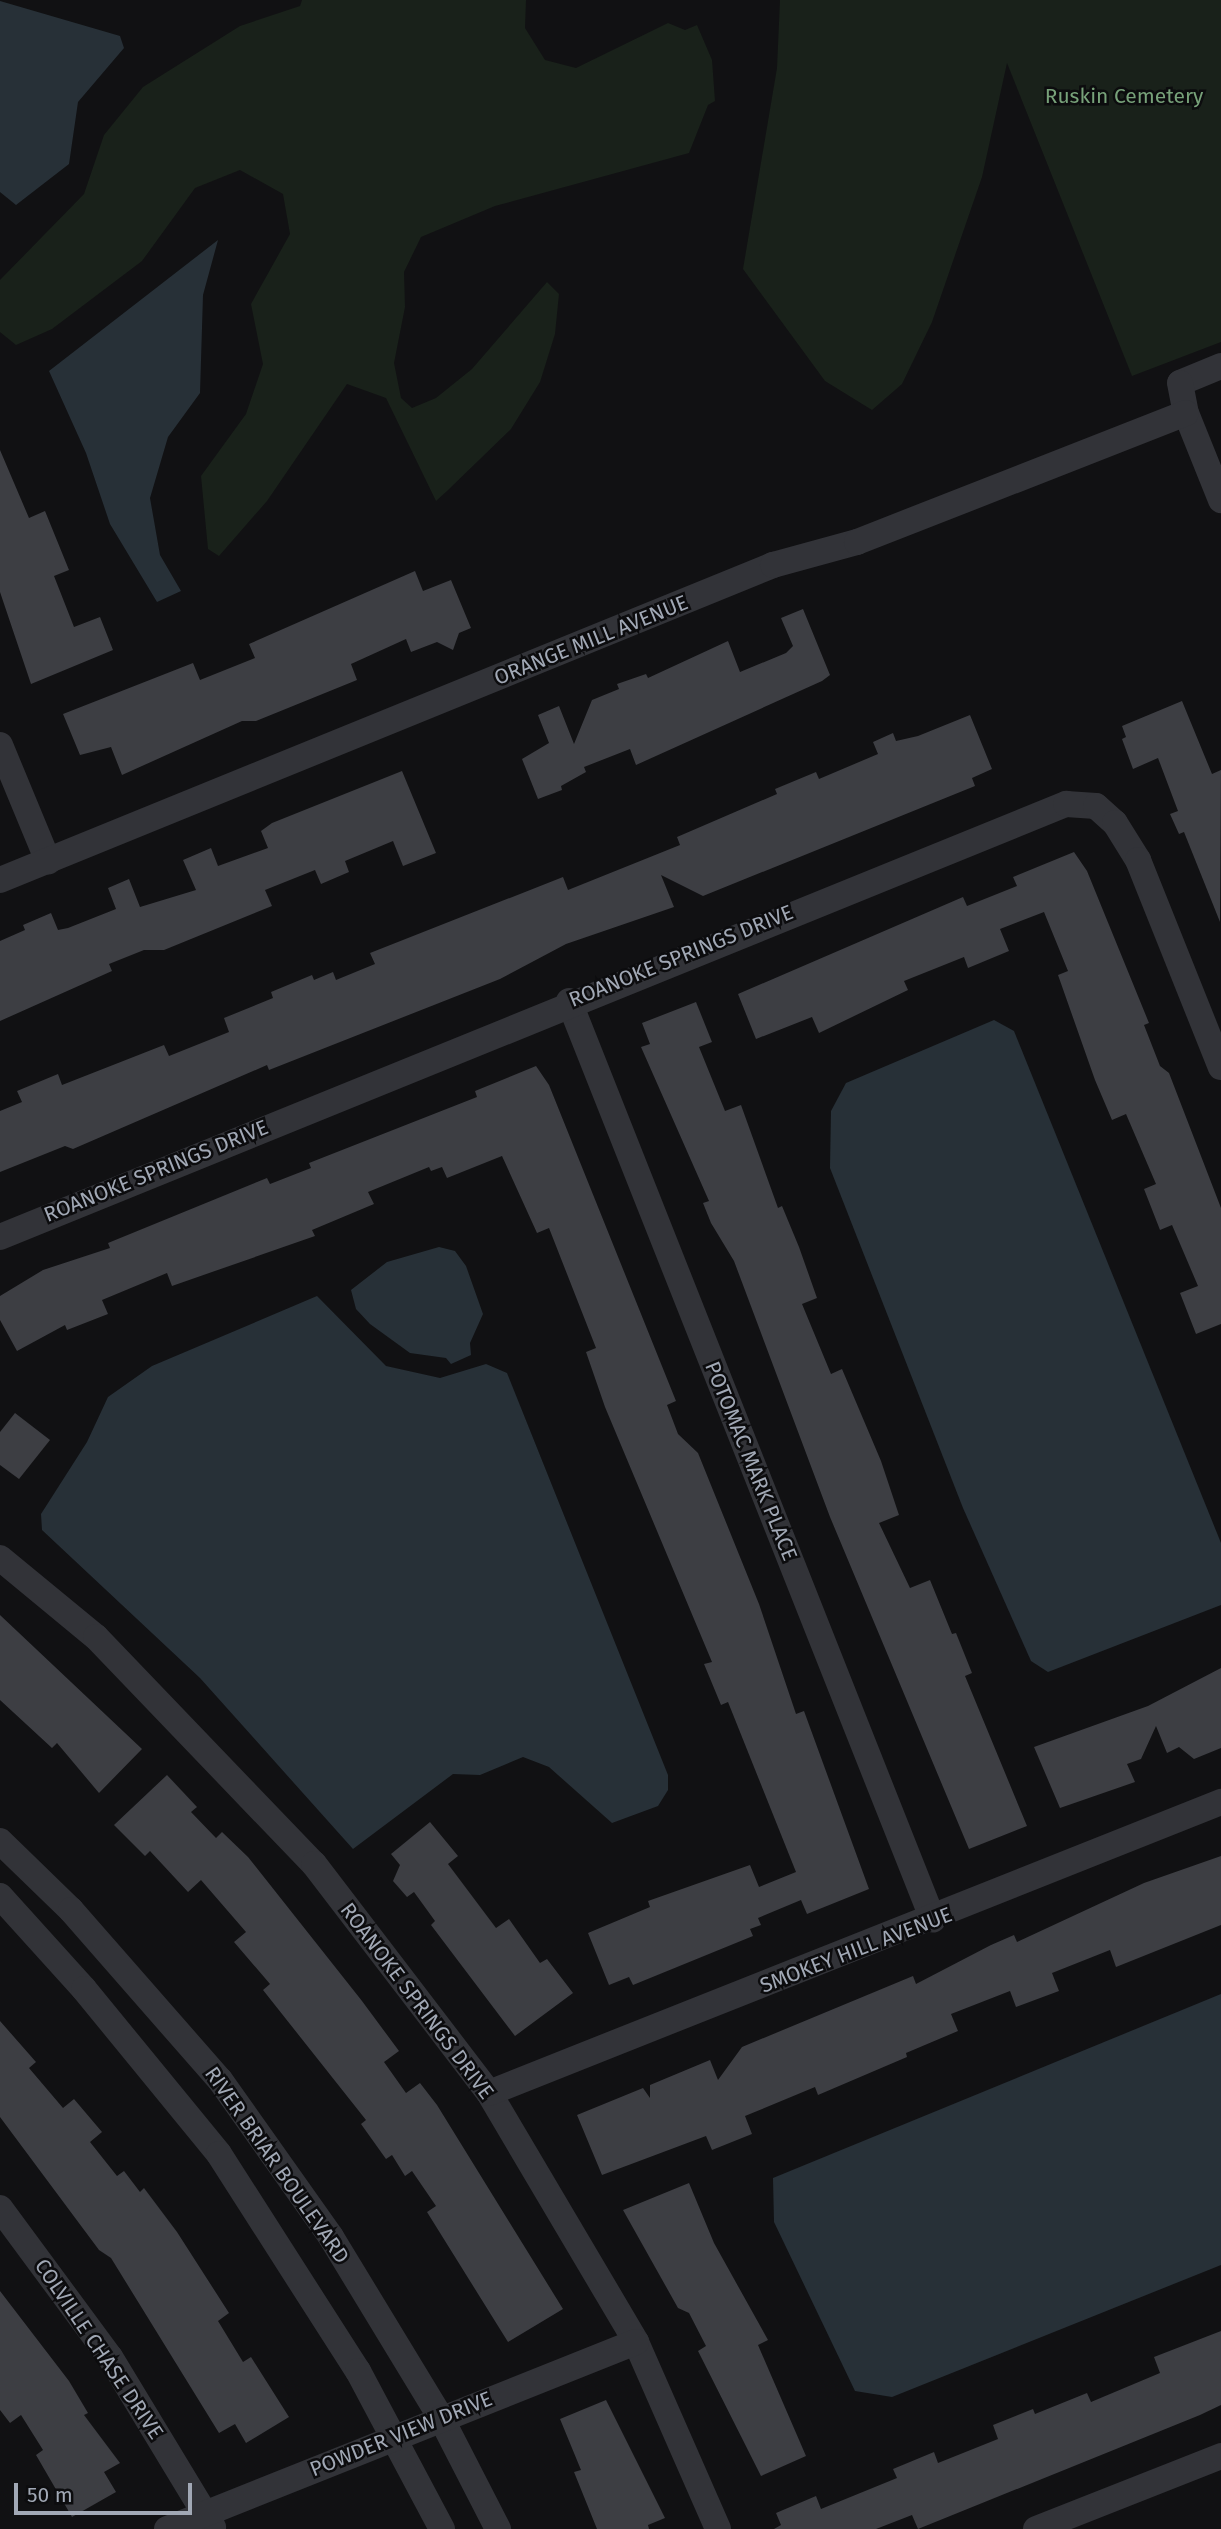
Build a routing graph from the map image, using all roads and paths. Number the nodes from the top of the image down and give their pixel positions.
1 (1221, 366) edge
2 (1186, 412) junction
3 (1221, 500) edge
4 (0, 745) edge
5 (48, 861) junction
6 (0, 880) edge
7 (569, 1002) junction
8 (1221, 1067) edge
9 (0, 1237) edge
10 (0, 1558) edge
11 (1221, 1802) edge
12 (0, 1841) edge
13 (0, 1896) edge
14 (933, 1920) junction
15 (489, 2093) junction
16 (0, 2208) edge
17 (636, 2342) junction
18 (441, 2418) junction
19 (396, 2435) junction
20 (1221, 2456) edge
21 (210, 2521) edge
22 (167, 2529) edge
23 (442, 2529) edge
24 (498, 2529) edge
25 (718, 2529) edge
26 (1036, 2529) edge

1 - 2 street
2 - 3 street
2 - 5 street, ORANGE MILL AVENUE
4 - 5 street
5 - 6 street, ORANGE MILL AVENUE
7 - 8 street, ROANOKE SPRINGS DRIVE
7 - 9 street, ROANOKE SPRINGS DRIVE
7 - 14 street, POTOMAC MARK PLACE
10 - 15 street, ROANOKE SPRINGS DRIVE
11 - 14 street, SMOKEY HILL AVENUE
12 - 18 street, RIVER BRIAR BOULEVARD
13 - 19 street, RIVER BRIAR BOULEVARD
14 - 15 street, SMOKEY HILL AVENUE
15 - 17 street, ROANOKE SPRINGS DRIVE
16 - 21 street, COLVILLE CHASE DRIVE
17 - 18 street, POWDER VIEW DRIVE
17 - 25 street, ROANOKE SPRINGS DRIVE
18 - 19 street, POWDER VIEW DRIVE
18 - 24 street, RIVER BRIAR BOULEVARD
19 - 21 street, POWDER VIEW DRIVE
19 - 23 street, RIVER BRIAR BOULEVARD
20 - 26 street
21 - 22 street, POWDER VIEW DRIVE

